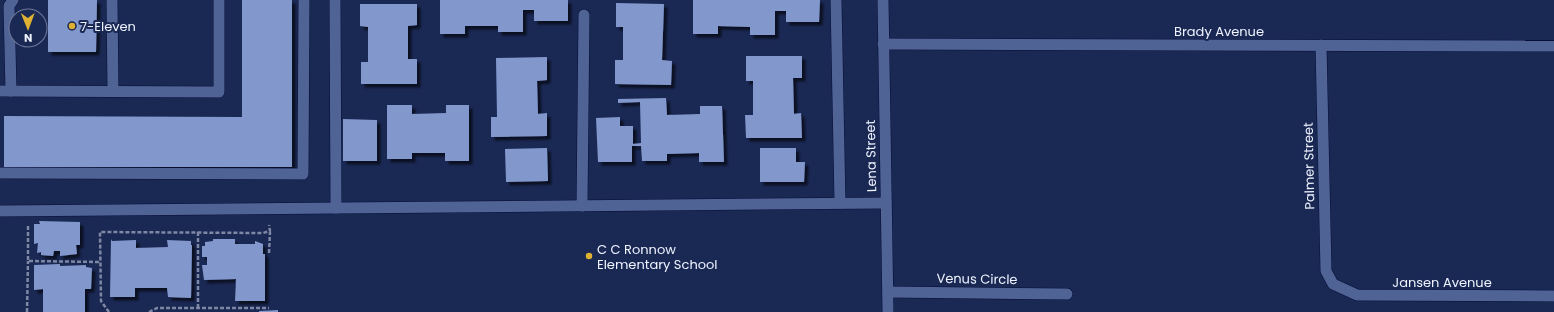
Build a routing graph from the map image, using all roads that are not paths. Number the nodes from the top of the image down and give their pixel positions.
1 (112, 0) edge
2 (219, 0) edge
3 (304, 0) edge
4 (335, 0) edge
5 (836, 0) edge
6 (883, 0) edge
7 (7, 4) edge
8 (584, 15) dead end
9 (884, 44) junction
10 (1321, 45) junction
11 (1554, 46) edge
12 (5, 91) edge
13 (113, 91) junction
14 (0, 173) edge
15 (840, 203) junction
16 (886, 203) junction
17 (582, 206) junction
18 (336, 208) junction
19 (0, 211) edge
20 (1333, 284) joint
21 (888, 292) junction
22 (1067, 294) dead end
23 (1554, 296) edge
24 (888, 312) edge

1 - 13 street
2 - 13 street
3 - 14 street
4 - 18 street
5 - 15 street
6 - 9 street, Lena Street
7 - 12 street
8 - 17 street
9 - 10 street, Brady Avenue
9 - 16 street, Lena Street
10 - 11 street, Brady Avenue
10 - 20 street, Palmer Street
12 - 13 street
15 - 16 street
15 - 17 street
16 - 21 street, Lena Street
17 - 18 street
18 - 19 street
20 - 23 street, Jansen Avenue
21 - 22 street, Venus Circle
21 - 24 street, Lena Street

